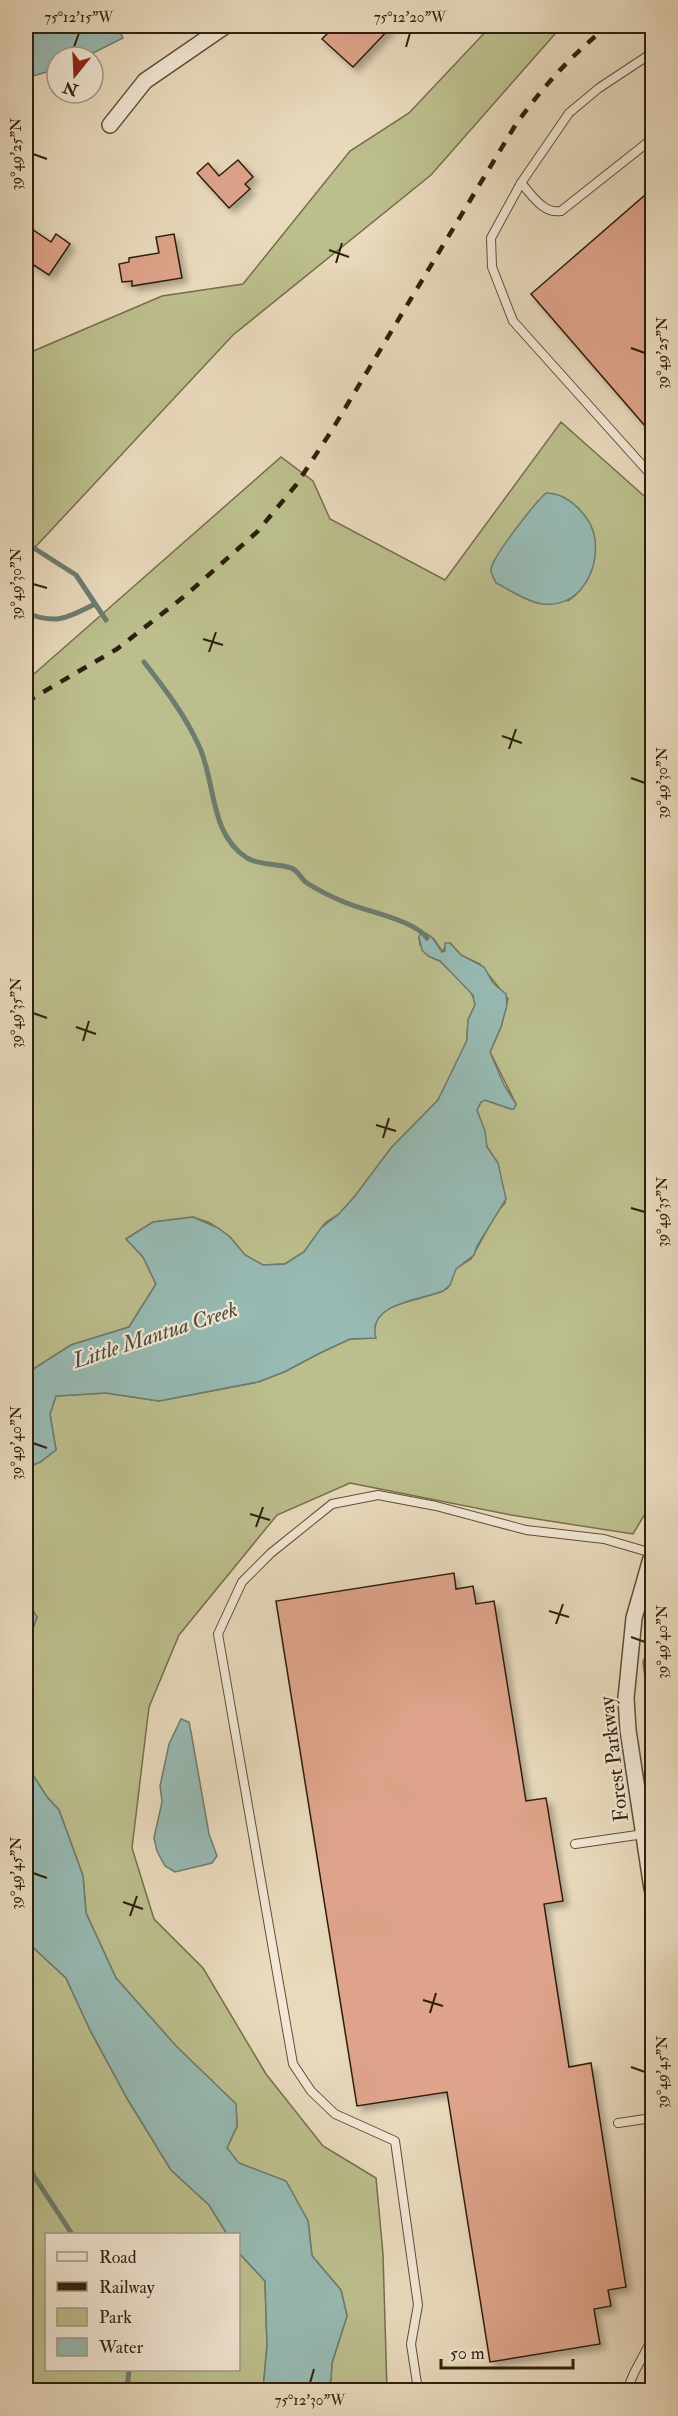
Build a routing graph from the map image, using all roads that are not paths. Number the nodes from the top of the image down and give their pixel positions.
1 (225, 26) edge
2 (652, 53) edge
3 (111, 125) dead end
4 (652, 139) edge
5 (521, 183) junction
6 (652, 476) edge
7 (652, 1554) edge
8 (649, 1832) edge
9 (575, 1844) dead end
10 (652, 1889) edge
11 (652, 2118) edge
12 (618, 2124) dead end
13 (652, 2339) edge
14 (418, 2391) edge
15 (627, 2391) edge

1 - 3 street
2 - 5 lane
4 - 5 lane
5 - 6 lane
7 - 8 street, Forest Parkway
7 - 14 lane
8 - 9 lane
8 - 10 street, Forest Parkway
11 - 12 lane
13 - 15 lane

